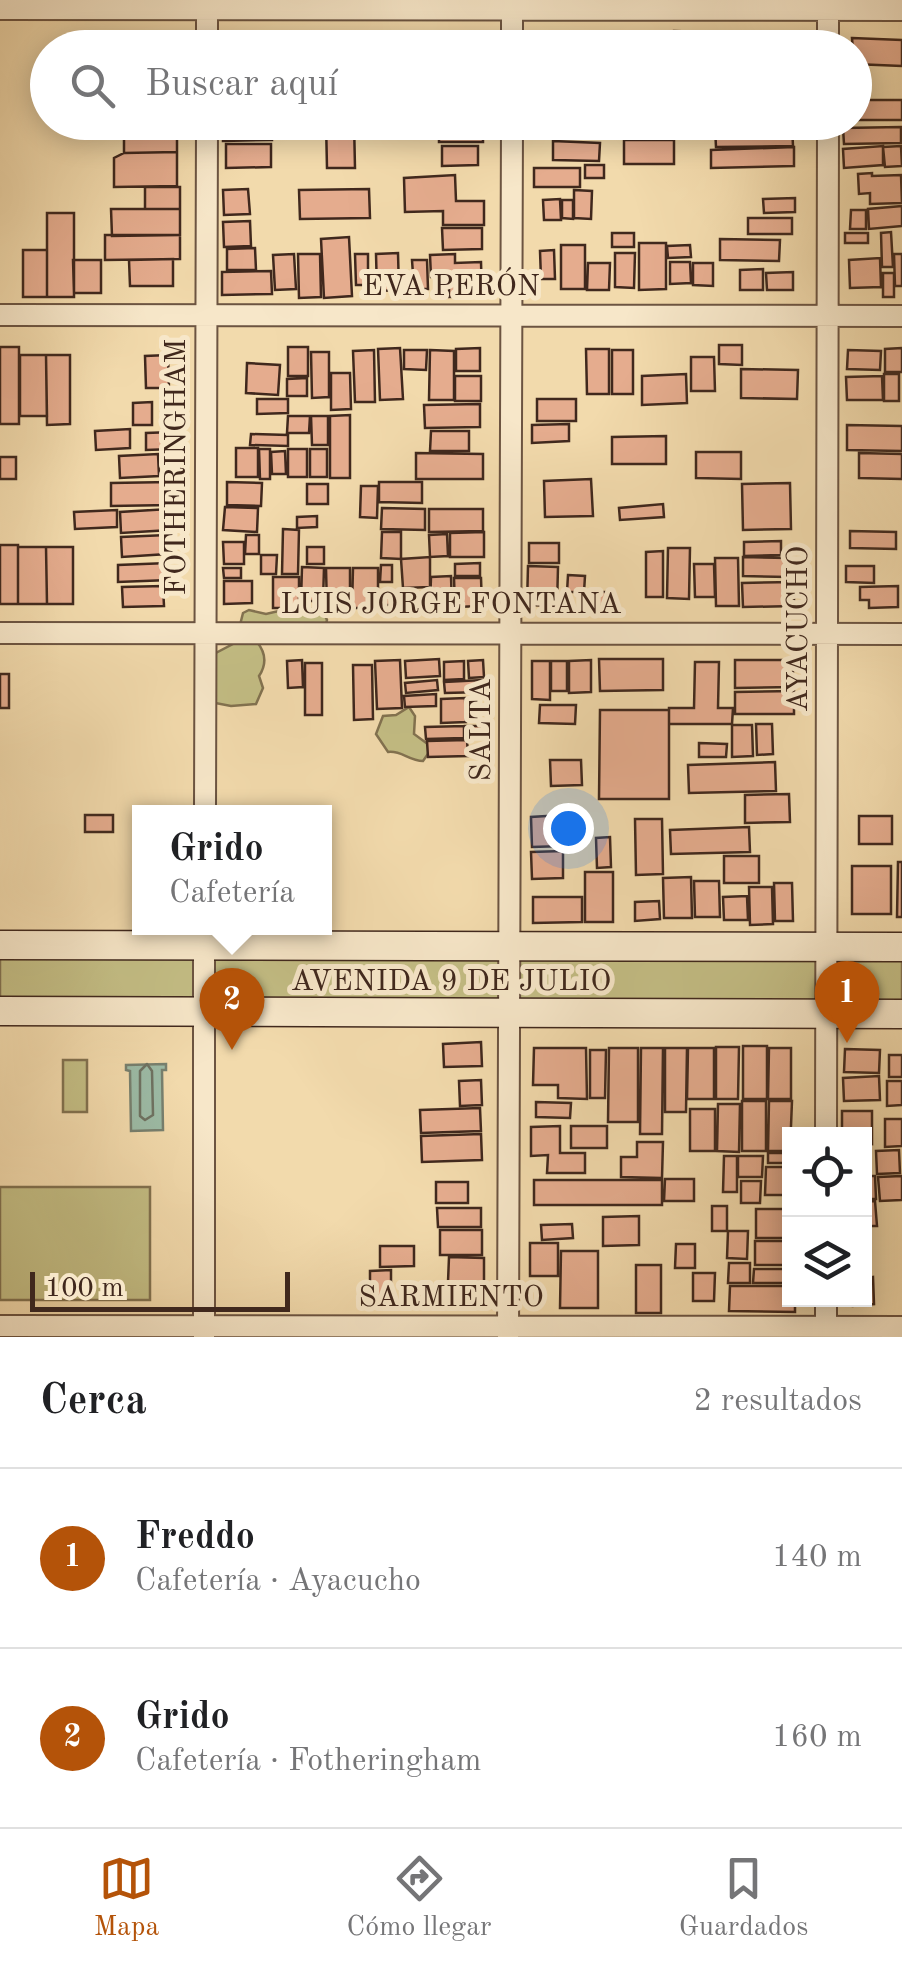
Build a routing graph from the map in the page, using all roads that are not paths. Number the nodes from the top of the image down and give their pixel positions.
1 (512, 4) edge
2 (208, 5) edge
3 (828, 5) edge
4 (0, 10) edge
5 (902, 10) edge
6 (207, 30) edge
7 (512, 30) edge
8 (207, 140) edge
9 (512, 140) edge
10 (828, 140) edge
11 (0, 315) edge
12 (513, 315) junction
13 (206, 316) junction
14 (828, 316) junction
15 (902, 316) edge
16 (509, 632) junction
17 (0, 633) edge
18 (205, 633) junction
19 (826, 634) junction
20 (902, 634) edge
21 (205, 805) edge
22 (204, 937) edge
23 (0, 945) edge
24 (511, 947) junction
25 (902, 947) edge
26 (828, 948) junction
27 (0, 1012) edge
28 (205, 1012) junction
29 (510, 1012) junction
30 (826, 1014) junction
31 (902, 1014) edge
32 (826, 1127) edge
33 (0, 1326) edge
34 (902, 1328) edge
35 (508, 1331) edge
36 (204, 1332) edge
37 (826, 1332) edge

1 - 2 street
1 - 3 street
1 - 7 street
2 - 4 street
2 - 6 street
3 - 5 street
8 - 13 street, FOTHERINGHAM
9 - 12 street, SALTA
10 - 14 street, AYACUCHO
11 - 13 street, EVA PERÓN
12 - 13 street, EVA PERÓN
12 - 14 street, EVA PERÓN
12 - 16 street, SALTA
13 - 18 street, FOTHERINGHAM
14 - 15 street, EVA PERÓN
14 - 19 street, AYACUCHO
16 - 18 street, LUIS JORGE FONTANA
16 - 19 street, LUIS JORGE FONTANA
16 - 24 street, SALTA
17 - 18 street, LUIS JORGE FONTANA
18 - 21 street, FOTHERINGHAM
19 - 20 street, LUIS JORGE FONTANA
19 - 26 street, AYACUCHO
22 - 23 main road, AVENIDA 9 DE JULIO
22 - 24 main road, AVENIDA 9 DE JULIO
22 - 28 street
24 - 26 main road, AVENIDA 9 DE JULIO
24 - 29 street, SALTA
25 - 26 main road, AVENIDA 9 DE JULIO
26 - 30 street, AYACUCHO
27 - 28 main road, AVENIDA 9 DE JULIO
28 - 29 main road, AVENIDA 9 DE JULIO
28 - 36 street
29 - 30 main road, AVENIDA 9 DE JULIO
29 - 35 street, SALTA
30 - 31 main road, AVENIDA 9 DE JULIO
30 - 32 street, AYACUCHO
33 - 36 street, SARMIENTO
34 - 37 street, SARMIENTO
35 - 36 street, SARMIENTO
35 - 37 street, SARMIENTO

